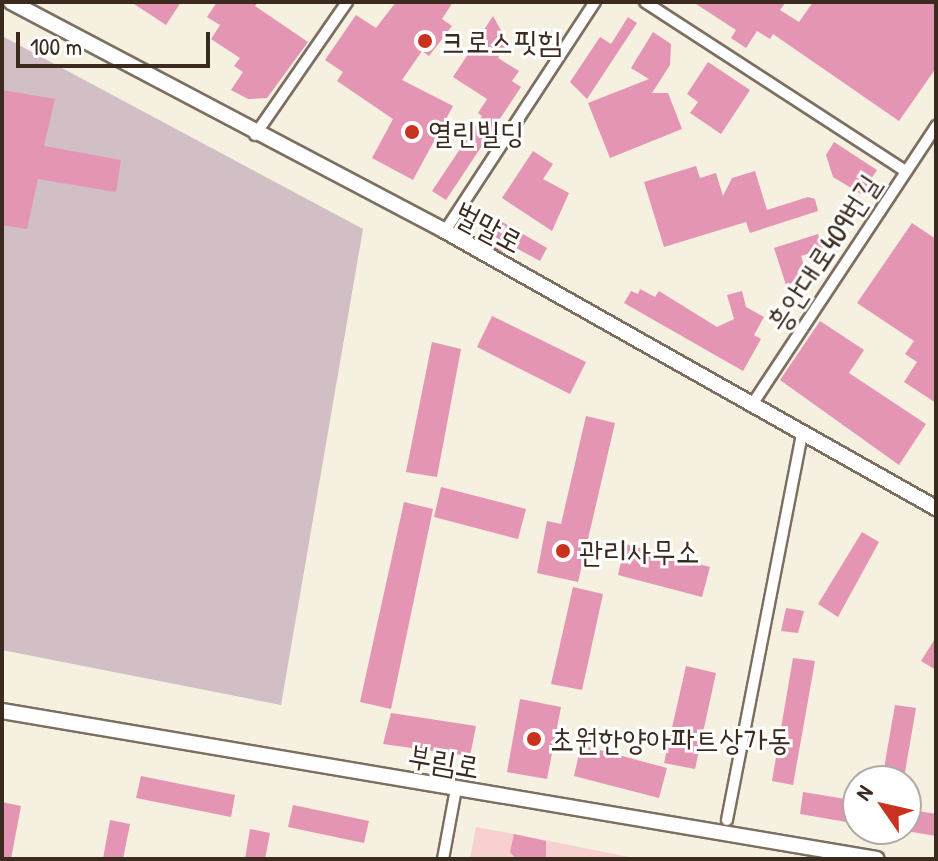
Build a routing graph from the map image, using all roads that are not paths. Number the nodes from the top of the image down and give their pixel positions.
1 (11, 2) edge
2 (347, 2) edge
3 (595, 2) edge
4 (645, 2) edge
5 (936, 126) edge
6 (255, 135) junction
7 (905, 171) junction
8 (445, 231) junction
9 (751, 406) junction
10 (802, 434) junction
11 (936, 508) edge
12 (2, 711) edge
13 (456, 789) junction
14 (727, 820) dead end
15 (443, 859) edge
16 (877, 859) edge

1 - 6 street, 벌말로
2 - 6 street
3 - 8 street
4 - 7 street
5 - 7 street, 흥안대로409번길
6 - 8 street, 벌말로
7 - 9 street, 흥안대로409번길
8 - 9 street, 벌말로
9 - 10 street, 벌말로
10 - 11 street, 벌말로
10 - 14 street
12 - 13 street, 부림로
13 - 15 street
13 - 16 street, 부림로

